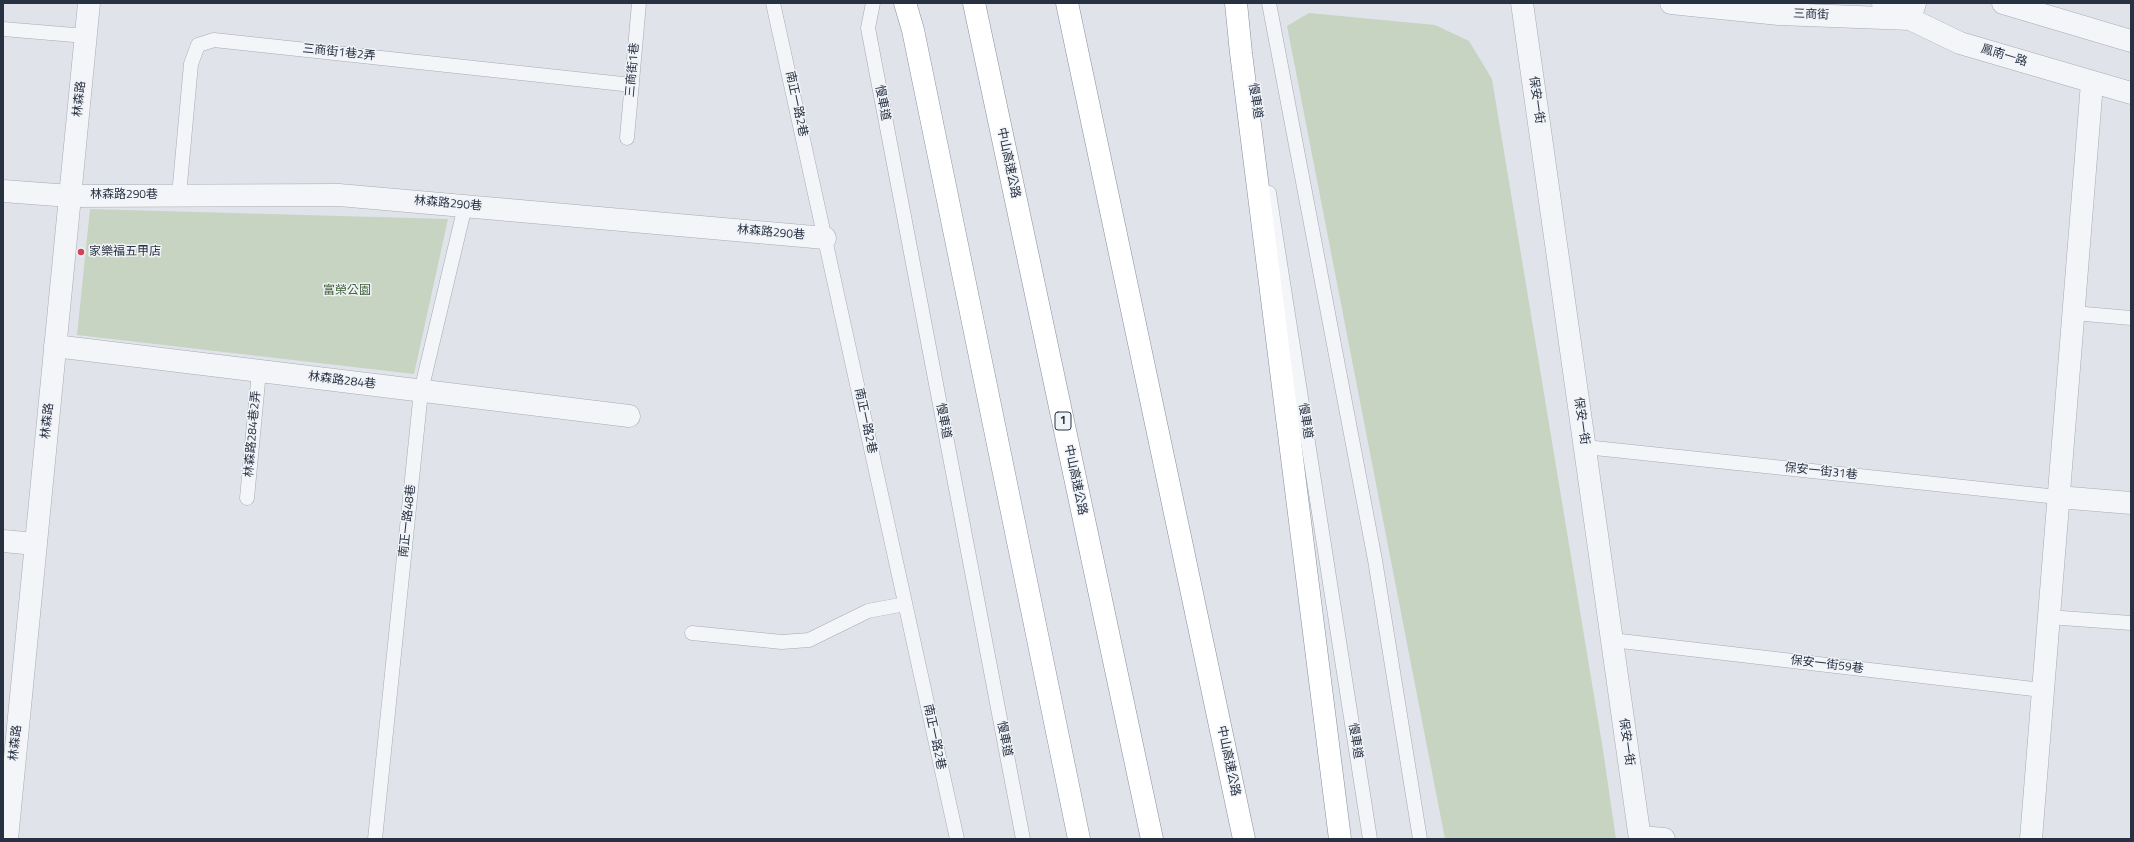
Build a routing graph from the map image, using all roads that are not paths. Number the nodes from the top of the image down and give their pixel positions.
1 (89, 3) edge
2 (639, 3) edge
3 (773, 3) edge
4 (873, 3) edge
5 (905, 3) edge
6 (974, 3) edge
7 (1067, 3) edge
8 (1238, 3) edge
9 (1269, 3) edge
10 (1522, 3) edge
11 (1671, 3) edge
12 (1883, 3) edge
13 (2004, 3) edge
14 (1912, 11) edge
15 (3, 29) edge
16 (86, 36) junction
17 (2131, 41) edge
18 (2092, 83) junction
19 (632, 85) junction
20 (2131, 92) edge
21 (627, 138) dead end
22 (3, 191) edge
23 (179, 195) junction
24 (70, 196) junction
25 (465, 206) junction
26 (825, 238) junction
27 (2073, 313) junction
28 (2131, 318) edge
29 (55, 346) junction
30 (259, 371) junction
31 (421, 391) junction
32 (629, 416) dead end
33 (1585, 447) junction
34 (2058, 497) junction
35 (247, 498) dead end
36 (2131, 503) edge
37 (3, 541) edge
38 (36, 544) junction
39 (905, 604) junction
40 (2048, 617) junction
41 (2131, 623) edge
42 (692, 633) dead end
43 (1612, 640) junction
44 (2042, 690) junction
45 (1640, 838) edge
46 (7, 839) edge
47 (375, 839) edge
48 (957, 839) edge
49 (1023, 839) edge
50 (1079, 839) edge
51 (1152, 839) edge
52 (1244, 839) edge
53 (1340, 839) edge
54 (1370, 839) edge
55 (1420, 839) edge
56 (1664, 839) edge
57 (2031, 839) edge

1 - 16 street, 林森路
2 - 19 lane, 三商街1巷
3 - 26 lane, 南正一路2巷
4 - 49 lane, 慢車道
5 - 50 highway
6 - 51 highway, 中山高速公路 / 1
7 - 52 highway, 中山高速公路
8 - 53 highway
8 - 54 lane, 慢車道
9 - 55 lane
10 - 33 street, 保安一街
11 - 14 street, 三商街
12 - 14 street, 鳳南一路
13 - 17 street
14 - 18 street, 鳳南一路
15 - 16 lane
16 - 24 street, 林森路
18 - 20 street, 鳳南一路
18 - 27 street
19 - 21 lane, 三商街1巷
19 - 23 lane, 三商街1巷2弄
22 - 24 street, 林森路290巷
23 - 24 street, 林森路290巷
23 - 25 street, 林森路290巷
24 - 29 street, 林森路
25 - 26 street, 林森路290巷
25 - 31 lane, 南正一路48巷
26 - 39 lane, 南正一路2巷
27 - 28 lane
27 - 34 street
29 - 30 street, 林森路284巷
29 - 38 street, 林森路
30 - 31 street, 林森路284巷
30 - 35 lane, 林森路284巷2弄
31 - 32 street, 林森路284巷
31 - 47 lane, 南正一路48巷
33 - 34 lane, 保安一街31巷
33 - 43 street, 保安一街
34 - 36 street
34 - 40 street
37 - 38 street
38 - 46 street, 林森路
39 - 42 lane
39 - 48 lane, 南正一路2巷
40 - 41 lane
40 - 44 street
43 - 44 lane, 保安一街59巷
43 - 45 street, 保安一街
44 - 57 street
45 - 56 street

